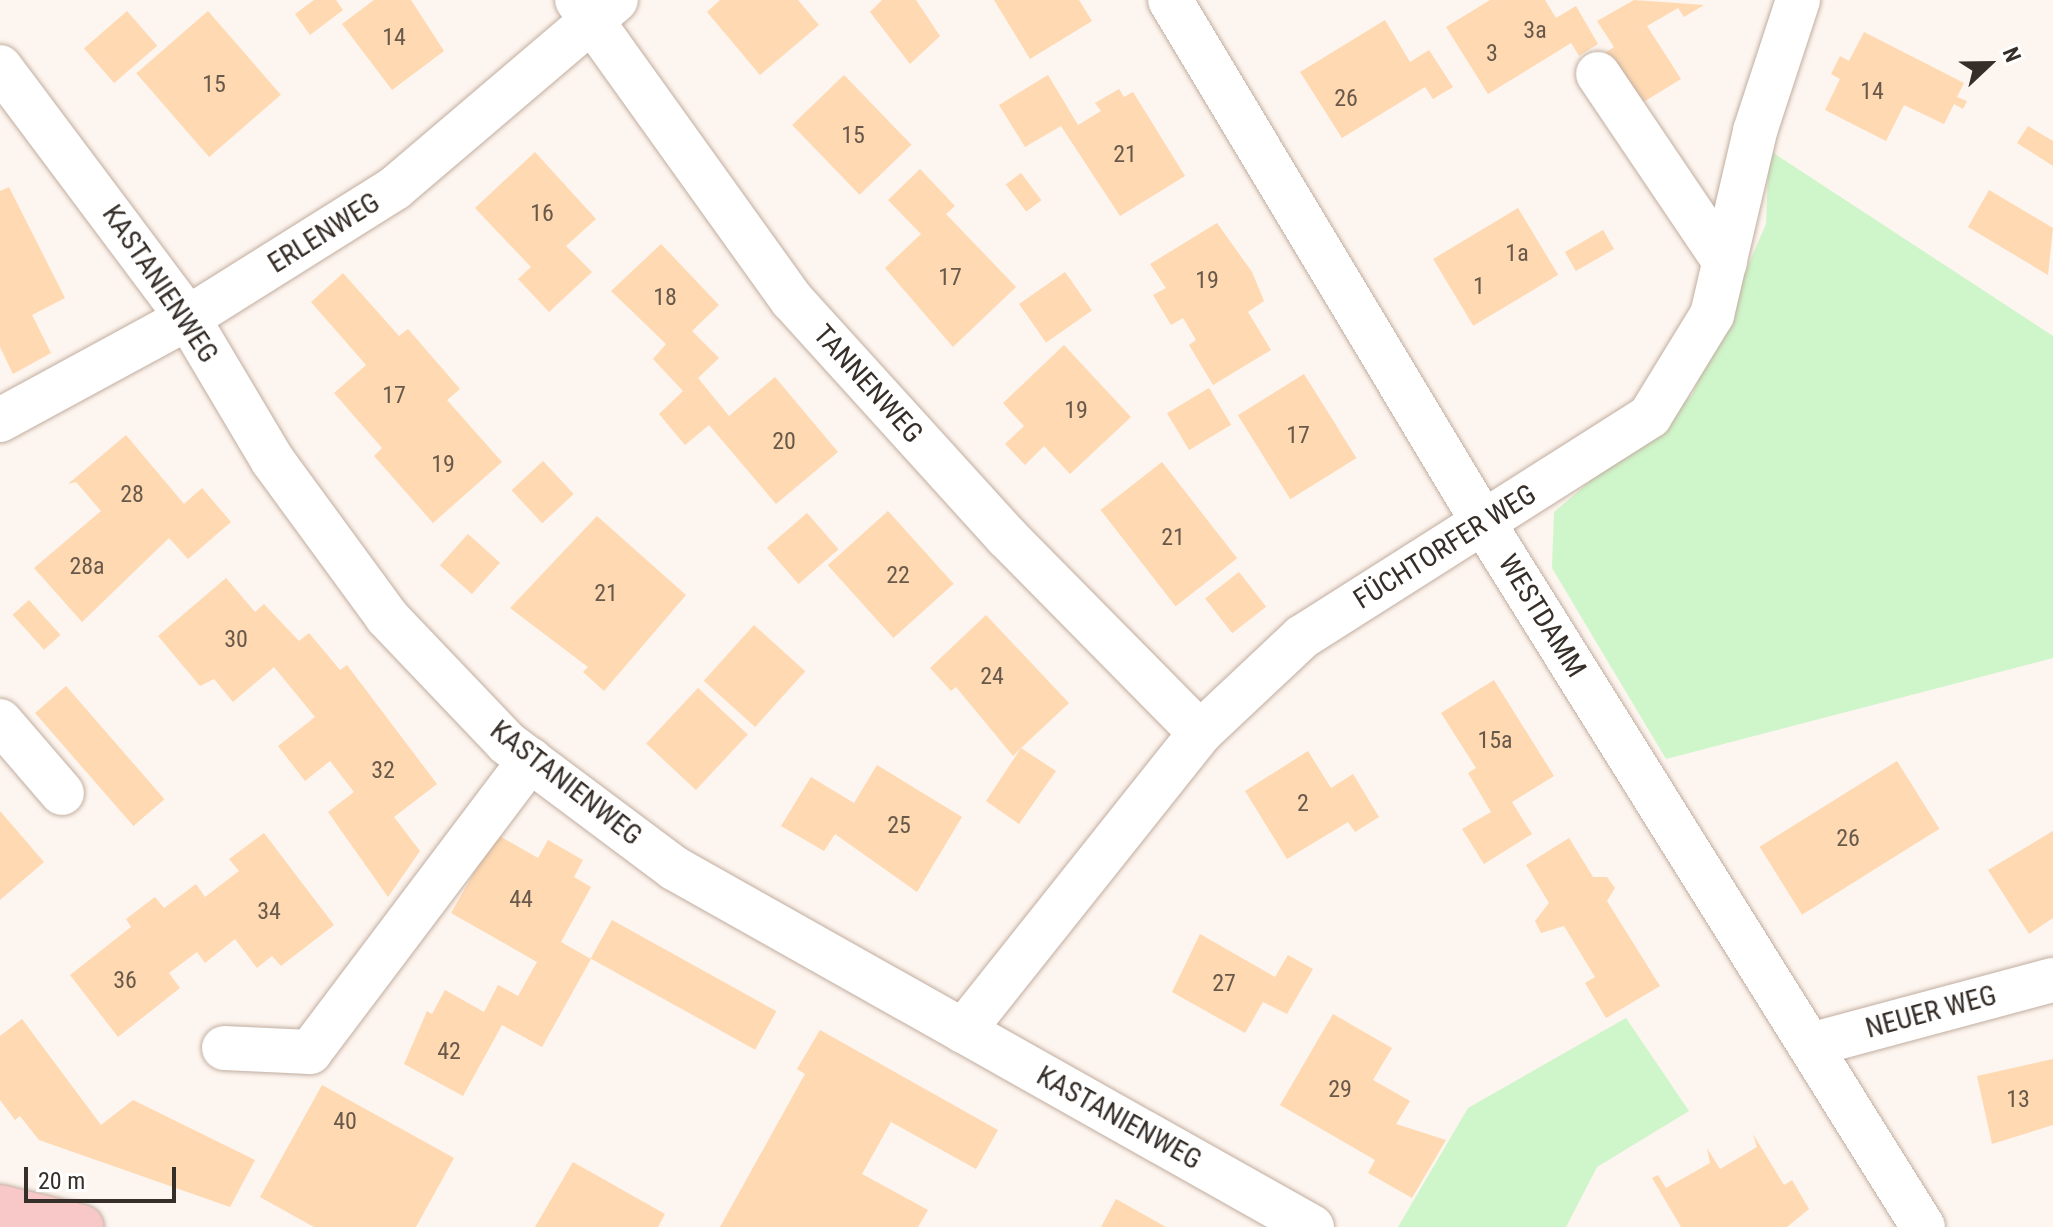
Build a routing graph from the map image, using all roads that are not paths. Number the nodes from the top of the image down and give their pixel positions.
1 (1170, 0) edge
2 (1798, 0) edge
3 (595, 7) edge
4 (0, 67) edge
5 (1598, 74) dead end
6 (1725, 262) junction
7 (188, 318) junction
8 (0, 420) edge
9 (1483, 522) junction
10 (0, 721) edge
11 (1200, 733) junction
12 (530, 760) junction
13 (62, 793) dead end
14 (2053, 980) edge
15 (963, 1031) junction
16 (1810, 1045) junction
17 (224, 1048) dead end
18 (0, 1207) edge
19 (1288, 1221) edge
20 (82, 1227) edge
21 (1923, 1227) edge

1 - 9 street, WESTDAMM
2 - 6 street, FÜCHTORFER WEG
3 - 7 street, ERLENWEG
3 - 11 street, TANNENWEG
4 - 7 street, KASTANIENWEG
5 - 6 street
6 - 9 street, FÜCHTORFER WEG
7 - 8 street, ERLENWEG
7 - 12 street, KASTANIENWEG
9 - 11 street, FÜCHTORFER WEG
9 - 16 street, WESTDAMM
10 - 13 street
11 - 15 street, FÜCHTORFER WEG
12 - 15 street, KASTANIENWEG
12 - 17 street
14 - 16 street, NEUER WEG
15 - 19 street, KASTANIENWEG
16 - 21 street, WESTDAMM
18 - 20 main road

